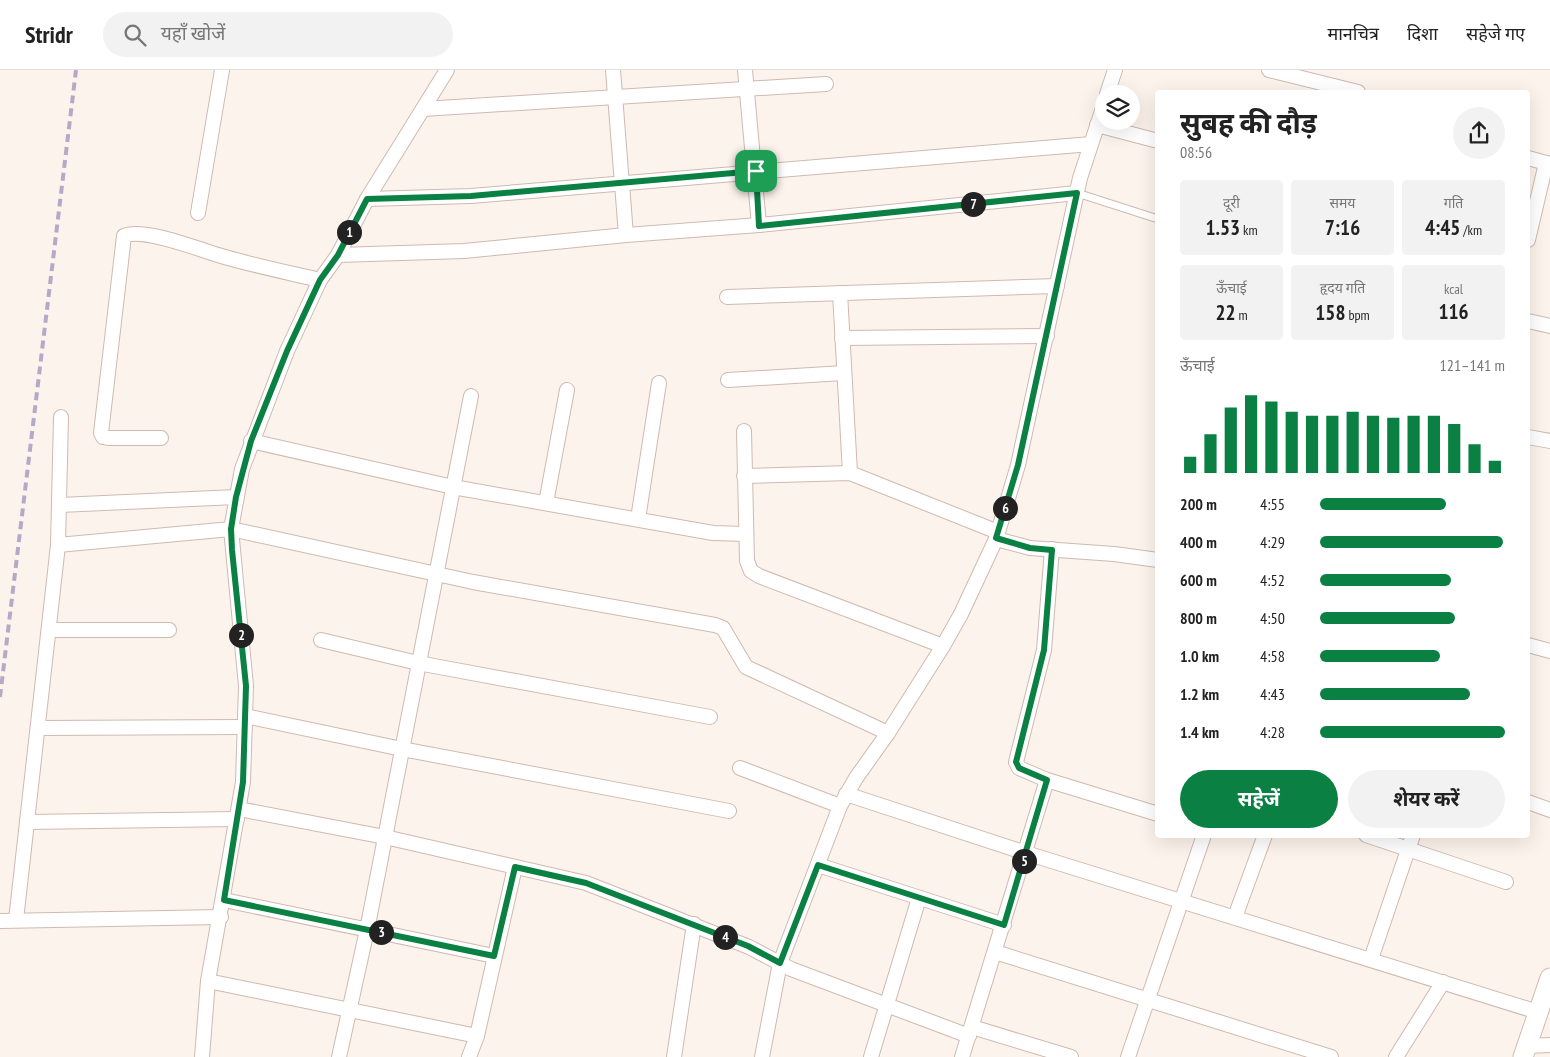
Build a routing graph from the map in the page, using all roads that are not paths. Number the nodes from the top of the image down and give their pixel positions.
1 (222, 70) edge
2 (446, 70) edge
3 (613, 70) edge
4 (745, 70) edge
5 (1115, 70) edge
6 (1269, 70) edge
7 (826, 84) dead end
8 (1110, 85) edge
9 (746, 90) junction
10 (1350, 90) edge
11 (616, 99) junction
12 (423, 109) junction
13 (1096, 130) edge
14 (1113, 130) edge
15 (1155, 140) edge
16 (1091, 144) junction
17 (1530, 159) edge
18 (1548, 164) edge
19 (756, 171) junction
20 (622, 184) junction
21 (1077, 193) junction
22 (367, 199) junction
23 (198, 213) dead end
24 (1155, 218) edge
25 (759, 226) junction
26 (1530, 232) edge
27 (626, 235) junction
28 (338, 255) junction
29 (320, 280) junction
30 (1057, 286) junction
31 (840, 293) junction
32 (727, 297) dead end
33 (1530, 321) edge
34 (1550, 326) edge
35 (1047, 336) junction
36 (842, 338) junction
37 (844, 373) junction
38 (728, 380) dead end
39 (659, 383) dead end
40 (566, 390) dead end
41 (471, 396) dead end
42 (61, 417) dead end
43 (744, 431) dead end
44 (1530, 437) edge
45 (161, 438) dead end
46 (251, 441) junction
47 (1550, 442) edge
48 (850, 473) junction
49 (744, 476) junction
50 (453, 486) junction
51 (236, 497) junction
52 (546, 503) junction
53 (60, 505) junction
54 (638, 520) junction
55 (231, 529) junction
56 (746, 534) junction
57 (997, 535) junction
58 (58, 545) junction
59 (1052, 550) junction
60 (1155, 560) edge
61 (436, 574) junction
62 (49, 630) junction
63 (169, 630) dead end
64 (321, 640) dead end
65 (943, 646) junction
66 (1530, 646) edge
67 (1550, 651) edge
68 (418, 663) junction
69 (710, 717) dead end
70 (245, 722) junction
71 (38, 728) junction
72 (888, 733) junction
73 (402, 749) junction
74 (740, 768) dead end
75 (1047, 780) junction
76 (843, 800) junction
77 (1530, 803) edge
78 (1550, 810) edge
79 (729, 811) dead end
80 (1155, 813) edge
81 (238, 814) junction
82 (27, 822) junction
83 (384, 838) junction
84 (1203, 838) edge
85 (1264, 838) edge
86 (1375, 838) edge
87 (1412, 838) edge
88 (1408, 849) junction
89 (1026, 853) junction
90 (818, 865) junction
91 (515, 867) junction
92 (1506, 882) dead end
93 (919, 898) junction
94 (224, 900) junction
95 (1182, 901) junction
96 (221, 917) junction
97 (1235, 917) junction
98 (16, 920) junction
99 (0, 921) edge
100 (694, 924) junction
101 (1004, 925) junction
102 (367, 930) junction
103 (995, 952) junction
104 (494, 956) junction
105 (1371, 959) junction
106 (780, 963) junction
107 (1550, 978) edge
108 (208, 981) junction
109 (1442, 982) junction
110 (1148, 1000) junction
111 (887, 1005) junction
112 (350, 1010) junction
113 (1538, 1012) junction
114 (970, 1032) junction
115 (477, 1036) junction
116 (1550, 1045) edge
117 (1525, 1052) edge
118 (202, 1057) edge
119 (339, 1057) edge
120 (469, 1057) edge
121 (674, 1057) edge
122 (762, 1057) edge
123 (871, 1057) edge
124 (962, 1057) edge
125 (1071, 1057) edge
126 (1128, 1057) edge
127 (1331, 1057) edge
128 (1396, 1057) edge

1 - 23 street
2 - 12 street
3 - 11 street
4 - 9 street
5 - 8 street
6 - 10 street
7 - 9 street
9 - 11 street
9 - 19 street
11 - 12 street
11 - 20 street
12 - 22 street
13 - 16 street
14 - 15 street
16 - 19 street
16 - 21 street
17 - 18 street
18 - 26 street
19 - 20 street
19 - 25 street
20 - 22 street
20 - 27 street
21 - 24 lane
21 - 25 street
21 - 30 street
22 - 28 street
25 - 27 street
27 - 28 street
28 - 29 street
29 - 45 street
29 - 46 street
30 - 31 street
30 - 35 street
31 - 32 street
31 - 36 street
33 - 34 street
35 - 36 street
35 - 57 street
36 - 37 street
37 - 38 street
37 - 48 street
39 - 54 street
40 - 52 street
41 - 50 street
42 - 53 street
43 - 49 street
44 - 47 street
46 - 50 street
46 - 51 street
48 - 49 street
48 - 57 street
49 - 56 street
50 - 52 street
50 - 61 street
51 - 53 street
51 - 55 street
52 - 54 street
53 - 58 street
54 - 56 street
55 - 58 street
55 - 61 street
55 - 70 street
56 - 65 street
57 - 59 street
57 - 65 street
58 - 62 street
59 - 60 street
59 - 75 street
61 - 68 street
61 - 72 street
62 - 63 street
62 - 71 street
64 - 68 street
65 - 72 street
66 - 67 street
68 - 69 street
68 - 73 street
70 - 71 street
70 - 73 street
70 - 81 street
71 - 82 street
72 - 76 street
73 - 79 street
73 - 83 street
74 - 76 street
75 - 80 street
75 - 89 street
76 - 89 street
76 - 90 street
77 - 78 street
81 - 82 street
81 - 83 street
81 - 94 street
82 - 98 street
83 - 91 street
83 - 102 street
84 - 95 street
85 - 97 street
86 - 88 street
87 - 88 street
88 - 92 street
88 - 105 street
89 - 95 street
89 - 101 street
90 - 93 street
90 - 106 street
91 - 100 street
91 - 104 street
93 - 101 street
93 - 111 street
94 - 96 street
94 - 102 street
95 - 97 street
95 - 110 street
96 - 98 street
96 - 108 street
97 - 105 street
98 - 99 street
100 - 106 street
100 - 121 street
101 - 103 street
102 - 104 street
102 - 112 street
103 - 110 street
103 - 114 street
104 - 115 street
105 - 109 street
106 - 111 street
106 - 122 street
107 - 113 street
108 - 112 street
108 - 118 street
109 - 113 street
109 - 128 street
110 - 126 street
110 - 127 street
111 - 114 street
111 - 123 street
112 - 115 street
112 - 119 street
113 - 117 street
114 - 124 street
114 - 125 street
115 - 120 street
116 - 117 street

